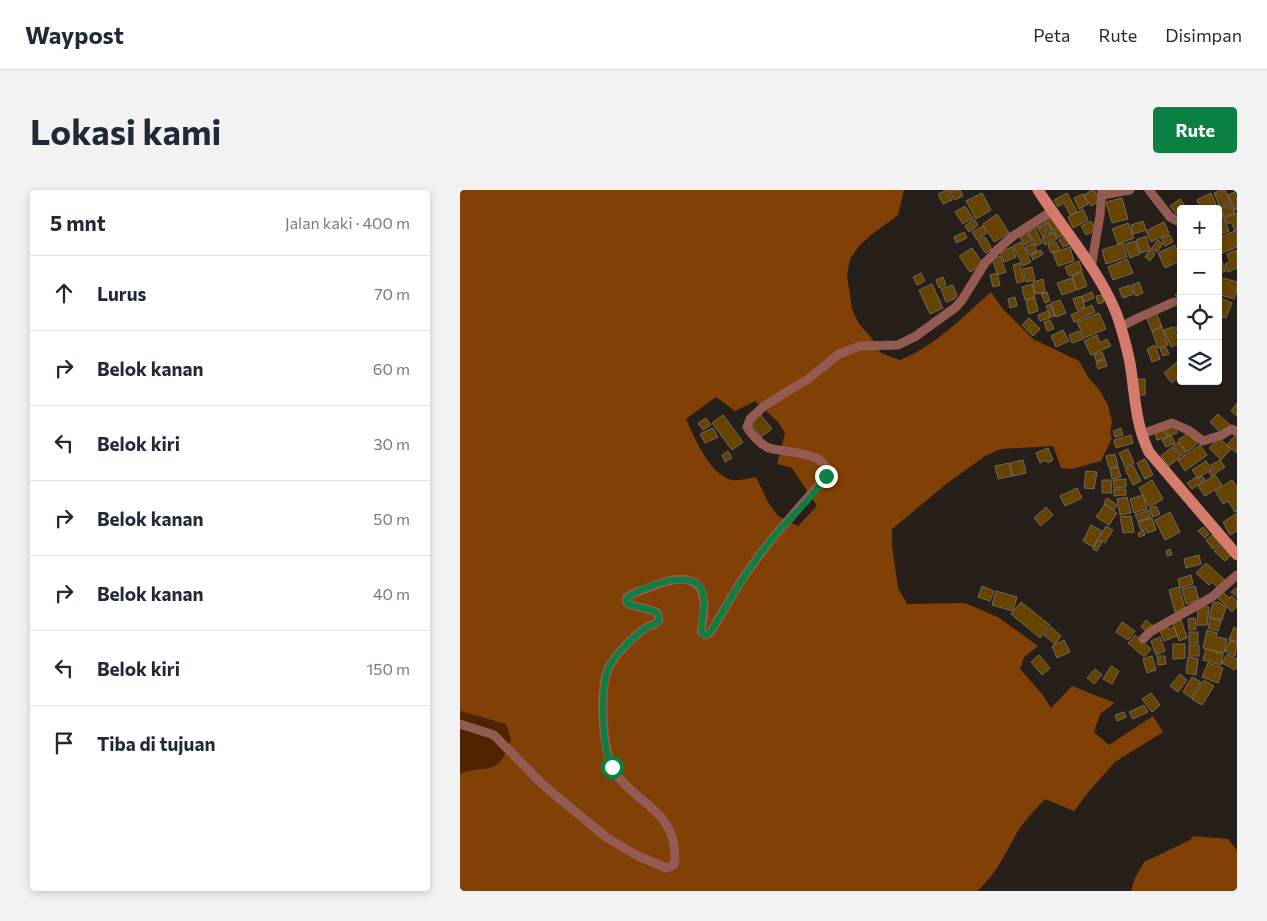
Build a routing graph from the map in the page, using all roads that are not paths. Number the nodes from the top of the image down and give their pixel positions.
1 (1038, 190) edge
2 (1130, 190) edge
3 (1149, 190) edge
4 (1102, 193) edge
5 (1052, 211) junction
6 (1177, 221) edge
7 (1092, 268) junction
8 (1174, 302) dead end
9 (1120, 328) junction
10 (1237, 432) edge
11 (1142, 434) junction
12 (1237, 555) edge
13 (1237, 575) edge
14 (1143, 638) dead end
15 (460, 724) edge

1 - 5 main road
2 - 4 street
3 - 6 street
4 - 7 street
5 - 7 main road
5 - 15 street
7 - 9 main road
8 - 9 street
9 - 11 main road
10 - 11 street
11 - 12 main road
13 - 14 street

